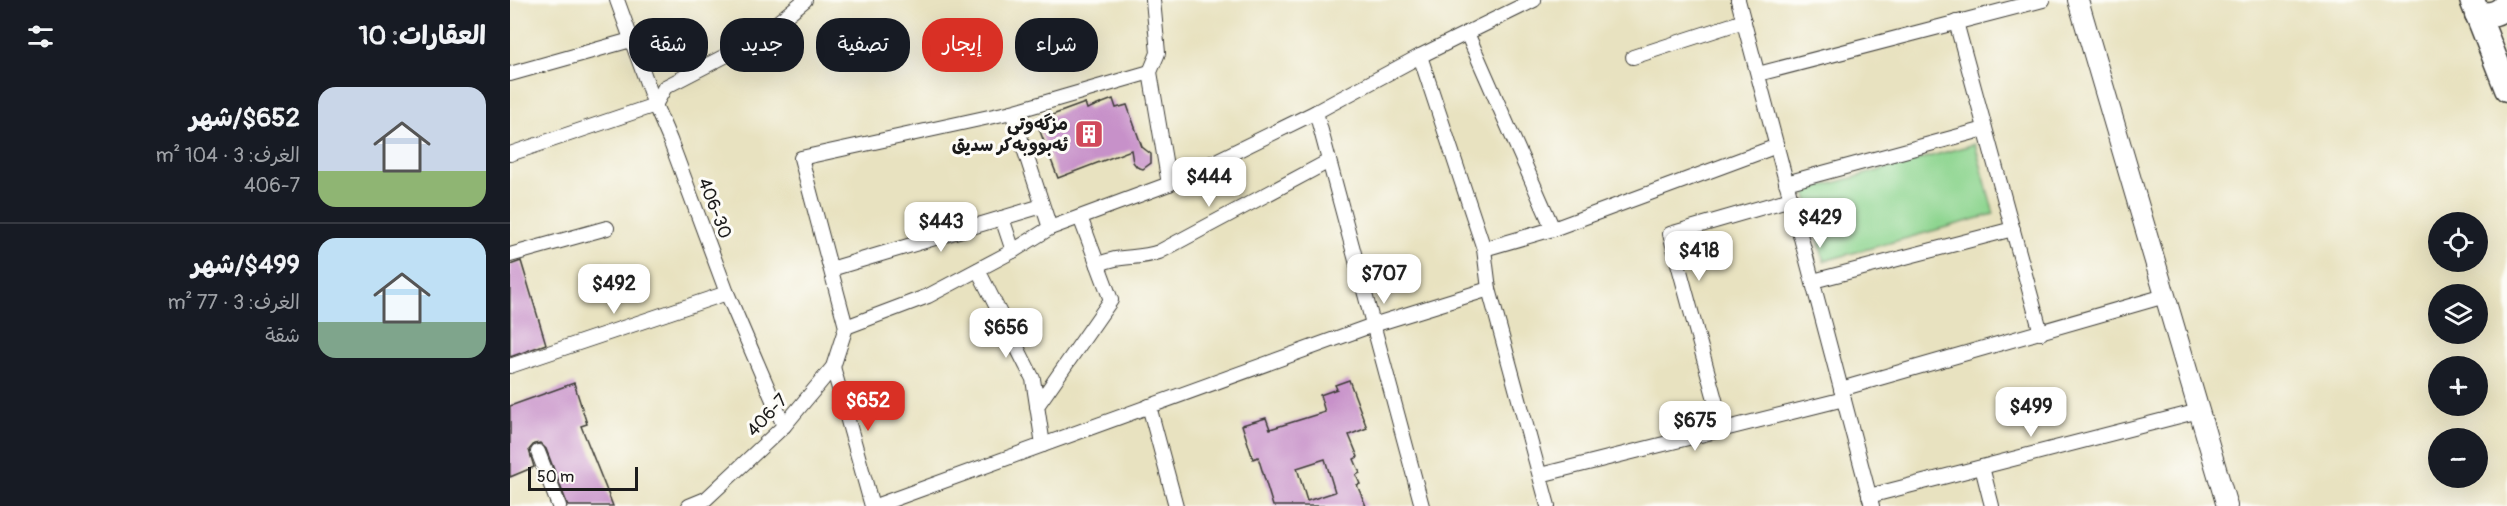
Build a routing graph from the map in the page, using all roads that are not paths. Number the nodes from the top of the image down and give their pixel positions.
1 (617, 0) edge
2 (805, 0) edge
3 (1153, 0) edge
4 (1534, 0) edge
5 (1738, 0) edge
6 (2043, 0) edge
7 (2078, 0) edge
8 (2507, 3) edge
9 (2474, 7) edge
10 (1744, 21) junction
11 (1956, 22) junction
12 (1467, 33) junction
13 (629, 34) edge
14 (629, 41) edge
15 (1420, 57) junction
16 (1633, 57) dead end
17 (643, 72) edge
18 (1150, 72) junction
19 (510, 74) edge
20 (1758, 74) junction
21 (2507, 89) edge
22 (655, 105) junction
23 (1012, 112) junction
24 (1316, 112) junction
25 (1986, 129) junction
26 (1777, 146) junction
27 (510, 154) edge
28 (1329, 161) junction
29 (1786, 183) junction
30 (1169, 184) junction
31 (1791, 199) junction
32 (1042, 206) junction
33 (1080, 217) junction
34 (1002, 218) junction
35 (608, 228) dead end
36 (1050, 228) junction
37 (1553, 229) junction
38 (2013, 229) junction
39 (1484, 249) junction
40 (1013, 251) junction
41 (510, 255) edge
42 (1098, 265) junction
43 (831, 269) junction
44 (978, 270) junction
45 (1813, 281) junction
46 (1489, 289) junction
47 (728, 293) junction
48 (2165, 296) junction
49 (1373, 325) junction
50 (846, 327) junction
51 (2041, 333) junction
52 (510, 366) edge
53 (833, 367) junction
54 (1843, 394) junction
55 (1037, 406) junction
56 (1149, 406) junction
57 (2199, 411) junction
58 (784, 426) junction
59 (1723, 429) junction
60 (1043, 445) junction
61 (538, 452) dead end
62 (1982, 468) junction
63 (1539, 475) junction
64 (1869, 503) edge
65 (1173, 505) edge
66 (559, 506) edge
67 (688, 506) edge
68 (874, 506) edge
69 (1422, 506) edge
70 (1548, 506) edge
71 (1992, 506) edge
72 (2227, 506) edge

1 - 13 street, 406-30
2 - 22 street
3 - 18 street
4 - 12 street
5 - 10 street
6 - 11 street
7 - 48 street
8 - 9 highway
9 - 21 highway
10 - 16 street
10 - 20 street
11 - 20 street
11 - 25 street
12 - 15 street
12 - 37 street
14 - 19 street
15 - 24 street
15 - 39 street
17 - 22 street, 406-30
18 - 23 street
18 - 30 street
20 - 26 street
22 - 27 street
22 - 47 street, 406-30
23 - 32 street
23 - 43 street
24 - 28 street
24 - 30 street
25 - 29 street
25 - 38 street
26 - 29 street
26 - 37 street
28 - 42 street
28 - 49 street
29 - 31 street
30 - 33 street
31 - 45 street
31 - 59 street
32 - 34 street
32 - 36 street
33 - 36 street
33 - 42 street
34 - 40 street
34 - 43 street
35 - 41 street
36 - 40 street
37 - 39 street
38 - 45 street
38 - 51 street
39 - 46 street
40 - 44 street
42 - 55 street
43 - 50 street
44 - 50 street
44 - 55 street
45 - 54 street
46 - 49 street
46 - 63 street
47 - 52 street
47 - 58 street, 406-30
48 - 51 street
48 - 57 street
49 - 56 street
49 - 69 street
50 - 53 street, 406-7
51 - 54 street
53 - 58 street, 406-7
53 - 68 street
54 - 59 street
54 - 64 street
55 - 60 street
56 - 60 street
56 - 65 street
57 - 62 street
57 - 72 street
58 - 67 street, 406-7
59 - 63 street
60 - 68 street
61 - 66 street
62 - 64 street
62 - 71 street
63 - 70 street

